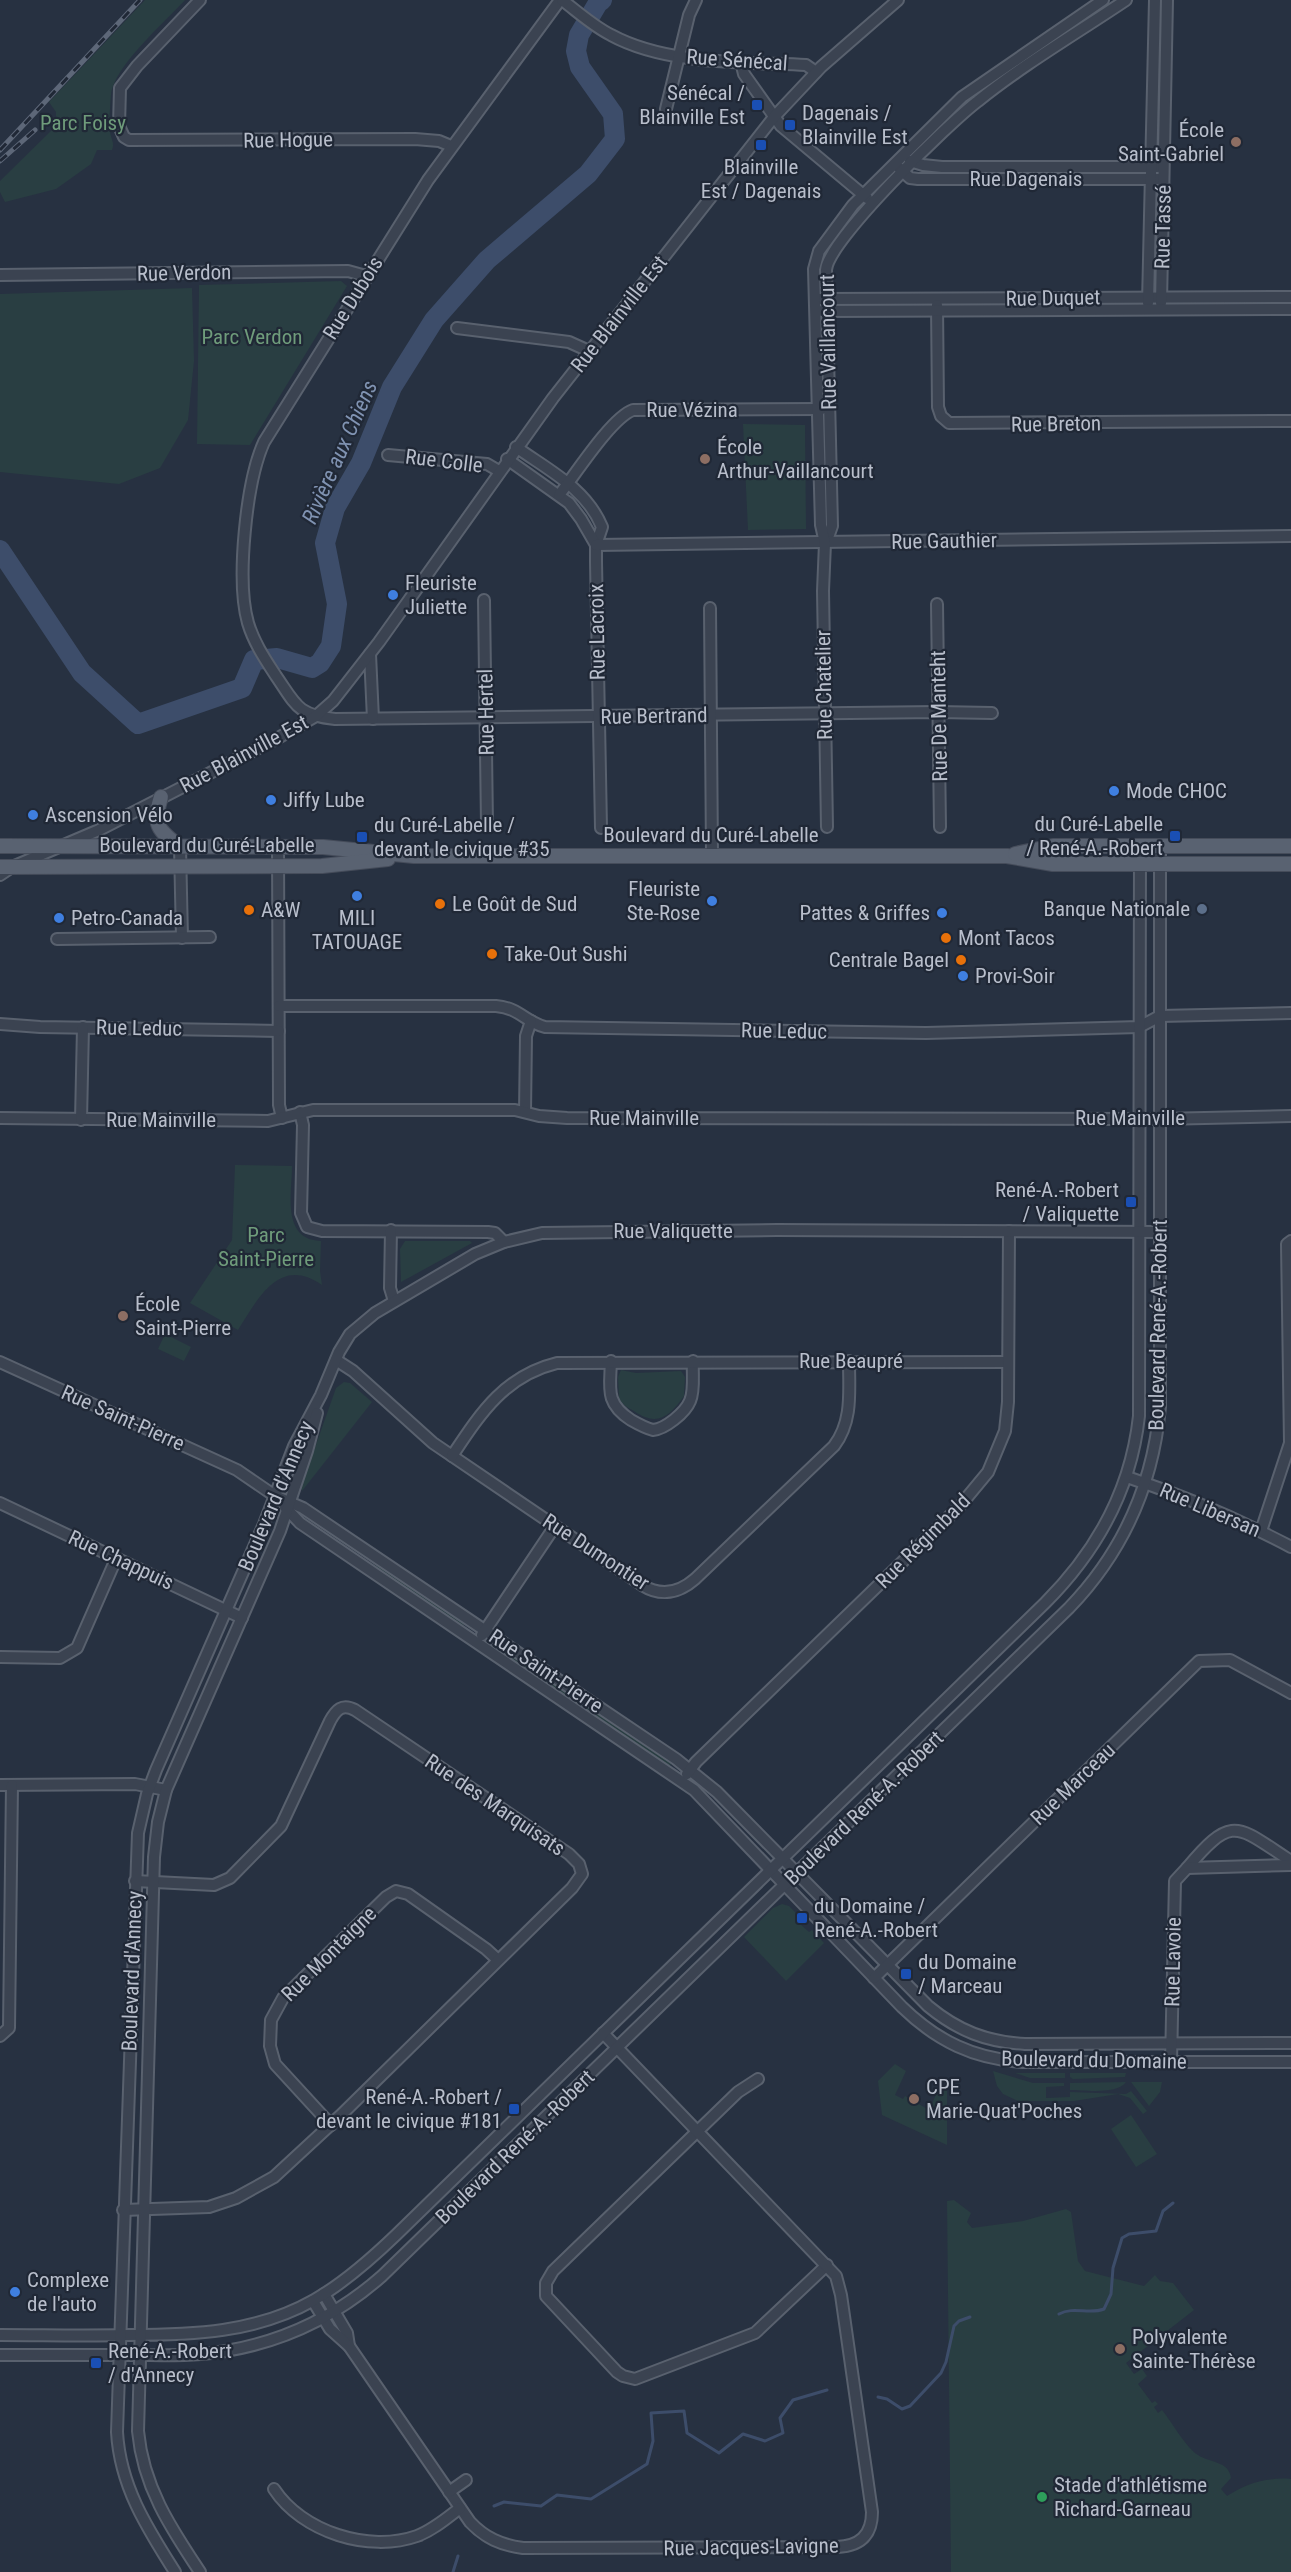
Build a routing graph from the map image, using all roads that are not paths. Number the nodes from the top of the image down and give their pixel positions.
1 (200, 0) edge
2 (561, 0) edge
3 (696, 0) edge
4 (898, 0) edge
5 (1103, 0) edge
6 (1126, 0) edge
7 (1155, 0) edge
8 (1167, 0) edge
9 (679, 57) junction
10 (741, 62) junction
11 (816, 72) junction
12 (666, 109) dead end
13 (774, 117) junction
14 (451, 146) junction
15 (903, 155) junction
16 (914, 162) junction
17 (894, 163) junction
18 (1152, 167) junction
19 (1164, 167) junction
20 (903, 173) junction
21 (1152, 179) junction
22 (1164, 179) junction
23 (864, 194) junction
24 (873, 203) junction
25 (0, 275) edge
26 (366, 276) junction
27 (1291, 297) edge
28 (1149, 298) junction
29 (1161, 298) junction
30 (937, 305) junction
31 (823, 307) junction
32 (1148, 309) junction
33 (1291, 309) edge
34 (1161, 310) junction
35 (457, 328) dead end
36 (589, 351) junction
37 (823, 409) junction
38 (1291, 421) edge
39 (516, 447) junction
40 (388, 455) dead end
41 (507, 459) junction
42 (499, 471) junction
43 (568, 483) junction
44 (559, 495) junction
45 (1291, 536) edge
46 (825, 543) junction
47 (596, 545) junction
48 (484, 600) dead end
49 (938, 604) dead end
50 (710, 608) dead end
51 (370, 654) junction
52 (938, 712) junction
53 (824, 713) junction
54 (992, 713) dead end
55 (712, 715) junction
56 (316, 716) junction
57 (598, 716) junction
58 (486, 717) junction
59 (373, 718) junction
60 (161, 797) junction
61 (487, 825) dead end
62 (826, 827) dead end
63 (940, 827) dead end
64 (601, 828) dead end
65 (1140, 845) junction
66 (6, 846) edge
67 (64, 846) junction
68 (278, 846) junction
69 (1160, 846) junction
70 (1291, 846) edge
71 (180, 847) junction
72 (711, 855) junction
73 (414, 856) junction
74 (1007, 856) junction
75 (1160, 864) junction
76 (1291, 864) edge
77 (1140, 865) junction
78 (278, 866) junction
79 (6, 867) edge
80 (64, 867) junction
81 (180, 867) junction
82 (0, 875) edge
83 (210, 937) dead end
84 (182, 938) junction
85 (57, 939) dead end
86 (279, 1006) junction
87 (1291, 1013) edge
88 (1160, 1016) junction
89 (531, 1021) junction
90 (0, 1024) edge
91 (1139, 1027) junction
92 (83, 1028) junction
93 (279, 1030) junction
94 (300, 1112) junction
95 (525, 1112) junction
96 (1291, 1116) edge
97 (0, 1118) edge
98 (282, 1118) junction
99 (1140, 1118) junction
100 (1160, 1119) junction
101 (81, 1120) junction
102 (391, 1230) junction
103 (1009, 1231) junction
104 (1140, 1231) junction
105 (1160, 1232) junction
106 (1291, 1241) edge
107 (504, 1242) junction
108 (394, 1301) junction
109 (336, 1360) junction
110 (611, 1361) junction
111 (693, 1361) junction
112 (849, 1361) junction
113 (0, 1362) edge
114 (1008, 1362) junction
115 (321, 1395) junction
116 (452, 1456) junction
117 (1127, 1477) junction
118 (1146, 1483) junction
119 (275, 1496) junction
120 (0, 1503) edge
121 (289, 1506) junction
122 (555, 1526) junction
123 (1261, 1531) junction
124 (1291, 1547) edge
125 (116, 1558) junction
126 (226, 1610) junction
127 (242, 1618) junction
128 (485, 1630) junction
129 (476, 1643) junction
130 (0, 1657) edge
131 (1291, 1693) edge
132 (690, 1769) junction
133 (681, 1781) junction
134 (0, 1785) edge
135 (12, 1785) junction
136 (150, 1786) junction
137 (166, 1790) junction
138 (783, 1859) junction
139 (1291, 1863) edge
140 (1187, 1868) junction
141 (772, 1869) junction
142 (797, 1872) junction
143 (135, 1881) junction
144 (153, 1882) junction
145 (784, 1884) junction
146 (498, 1960) junction
147 (887, 1965) junction
148 (874, 1978) junction
149 (603, 2033) junction
150 (0, 2036) edge
151 (1291, 2043) edge
152 (1172, 2044) junction
153 (617, 2048) junction
154 (1171, 2062) junction
155 (1291, 2062) edge
156 (758, 2079) dead end
157 (331, 2125) junction
158 (698, 2130) junction
159 (123, 2210) junction
160 (144, 2210) junction
161 (827, 2265) junction
162 (324, 2294) junction
163 (313, 2301) junction
164 (334, 2312) junction
165 (323, 2318) junction
166 (0, 2335) edge
167 (120, 2335) junction
168 (141, 2335) junction
169 (349, 2346) junction
170 (0, 2355) edge
171 (120, 2355) junction
172 (140, 2355) junction
173 (466, 2480) dead end
174 (274, 2489) dead end
175 (449, 2492) junction
176 (460, 2508) junction
177 (175, 2572) edge
178 (200, 2572) edge

1 - 14 street, Rue Hogue
2 - 9 street, Rue Sénécal
2 - 14 street, Rue Dubois
3 - 9 street
4 - 11 street, Rue Blainville Est
5 - 15 street, Rue Vaillancourt
6 - 16 street, Rue Vaillancourt
7 - 18 street, Rue Tassé
8 - 19 street, Rue Tassé
9 - 10 street, Rue Sénécal
9 - 12 street
10 - 11 street, Rue Sénécal
10 - 13 street
11 - 13 street, Rue Blainville Est
13 - 23 street
13 - 36 street, Rue Blainville Est
14 - 26 street, Rue Dubois
15 - 16 street, Rue Dagenais
15 - 17 street, Rue Vaillancourt
16 - 18 street, Rue Dagenais
16 - 20 street, Rue Vaillancourt
17 - 20 street
17 - 23 street, Rue Vaillancourt
18 - 19 street, Rue Dagenais
18 - 21 street, Rue Tassé
19 - 22 street, Rue Tassé
20 - 21 street, Rue Dagenais
20 - 24 street, Rue Vaillancourt
21 - 22 street, Rue Dagenais
21 - 28 street, Rue Tassé
22 - 29 street, Rue Tassé
23 - 24 street
23 - 31 street, Rue Vaillancourt
24 - 31 street, Rue Vaillancourt
25 - 26 street, Rue Verdon
26 - 56 street, Rue Dubois
27 - 29 street, Rue Duquet
28 - 29 street, Rue Duquet
28 - 30 street, Rue Duquet
28 - 32 street, Rue Tassé
29 - 34 street, Rue Tassé
30 - 31 street, Rue Duquet
30 - 32 street, Rue Duquet
30 - 38 street, Rue Breton
31 - 37 street, Rue Vaillancourt
32 - 34 street, Rue Duquet
33 - 34 street, Rue Duquet
35 - 36 street
36 - 39 street, Rue Blainville Est
37 - 43 street, Rue Vézina
37 - 46 street, Rue Vaillancourt
39 - 41 street, Rue Blainville Est
39 - 43 street, Rue Lacroix
40 - 42 street, Rue Colle
41 - 42 street, Rue Blainville Est
41 - 44 street, Rue Lacroix
42 - 51 street, Rue Blainville Est
43 - 44 street, Rue Vézina
43 - 47 street, Rue Lacroix
44 - 47 street, Rue Lacroix
45 - 46 street, Rue Gauthier
46 - 47 street, Rue Gauthier
46 - 53 street, Rue Chatelier
47 - 57 street, Rue Lacroix
48 - 58 street, Rue Hertel
49 - 52 street, Rue De Manteht
50 - 55 street
51 - 56 street, Rue Blainville Est
51 - 59 street
52 - 53 street, Rue Bertrand
52 - 54 street, Rue Bertrand
52 - 63 street, Rue De Manteht
53 - 55 street, Rue Bertrand
53 - 62 street, Rue Chatelier
55 - 57 street, Rue Bertrand
55 - 72 street
56 - 59 street, Rue Bertrand
56 - 60 street, Rue Blainville Est
57 - 58 street, Rue Bertrand
57 - 64 street, Rue Lacroix
58 - 59 street, Rue Bertrand
58 - 61 street, Rue Hertel
60 - 67 street, Rue Blainville Est
60 - 71 main road
65 - 69 main road, Boulevard du Curé-Labelle
65 - 74 main road, Boulevard du Curé-Labelle
65 - 77 street, Boulevard René-A.-Robert
66 - 67 main road, Boulevard du Curé-Labelle
66 - 79 street
67 - 71 main road, Boulevard du Curé-Labelle
67 - 79 street, Rue Blainville Est
67 - 80 street
68 - 71 main road, Boulevard du Curé-Labelle
68 - 73 main road, Boulevard du Curé-Labelle
68 - 78 street
69 - 70 main road, Boulevard du Curé-Labelle
69 - 75 street, Boulevard René-A.-Robert
71 - 81 street
72 - 73 main road, Boulevard du Curé-Labelle
72 - 74 main road, Boulevard du Curé-Labelle
73 - 78 main road, Boulevard du Curé-Labelle
74 - 77 main road, Boulevard du Curé-Labelle
75 - 76 main road, Boulevard du Curé-Labelle
75 - 77 main road, Boulevard du Curé-Labelle
75 - 88 street, Boulevard René-A.-Robert
77 - 91 street, Boulevard René-A.-Robert
78 - 81 main road, Boulevard du Curé-Labelle
78 - 86 street
79 - 80 main road, Boulevard du Curé-Labelle
79 - 82 street, Rue Blainville Est
80 - 81 main road, Boulevard du Curé-Labelle
81 - 84 street
83 - 84 street
84 - 85 street
86 - 89 street, Rue Leduc
86 - 93 street
87 - 88 street, Rue Leduc
88 - 91 street, Rue Leduc
88 - 100 street, Boulevard René-A.-Robert
89 - 91 street, Rue Leduc
89 - 95 street
90 - 92 street, Rue Leduc
91 - 99 street, Boulevard René-A.-Robert
92 - 93 street, Rue Leduc
92 - 101 street
93 - 98 street
94 - 95 street, Rue Mainville
94 - 98 street, Rue Mainville
94 - 102 street
95 - 99 street, Rue Mainville
96 - 100 street, Rue Mainville
97 - 101 street, Rue Mainville
98 - 101 street, Rue Mainville
99 - 100 street, Rue Mainville
99 - 104 street, Boulevard René-A.-Robert
100 - 105 street, Boulevard René-A.-Robert
102 - 107 street
102 - 108 street
103 - 104 street, Rue Valiquette
103 - 107 street, Rue Valiquette
103 - 114 street, Rue Régimbald
104 - 105 street, Rue Valiquette
104 - 117 street, Boulevard René-A.-Robert
105 - 118 street, Boulevard René-A.-Robert
106 - 123 street
107 - 108 street, Boulevard d'Annecy
108 - 109 street, Boulevard d'Annecy
109 - 115 street, Boulevard d'Annecy
109 - 116 street, Rue Dumontier
110 - 111 street, Rue Beaupré
110 - 111 street
110 - 116 street, Rue Beaupré
111 - 112 street, Rue Beaupré
112 - 114 street, Rue Beaupré
112 - 122 street, Rue Dumontier
113 - 119 street, Rue Saint-Pierre
114 - 132 street, Rue Régimbald
115 - 119 street, Boulevard d'Annecy
115 - 121 street, Boulevard d'Annecy
116 - 122 street, Rue Dumontier
117 - 118 street, Rue Libersan
117 - 138 street, Boulevard René-A.-Robert
118 - 123 street, Rue Libersan
118 - 142 street, Boulevard René-A.-Robert
119 - 121 street, Rue Saint-Pierre
119 - 126 street, Boulevard d'Annecy
120 - 125 street, Rue Chappuis
121 - 127 street, Boulevard d'Annecy
121 - 128 street, Rue Saint-Pierre
121 - 129 street, Rue Saint-Pierre
122 - 128 street
123 - 124 street, Rue Libersan
125 - 126 street, Rue Chappuis
125 - 130 street
126 - 127 street, Rue Chappuis
126 - 136 street, Boulevard d'Annecy
127 - 137 street, Boulevard d'Annecy
128 - 129 street
128 - 132 street, Rue Saint-Pierre
129 - 133 street, Rue Saint-Pierre
131 - 147 street, Rue Marceau
132 - 133 street, Rue Régimbald
132 - 138 street, Rue Saint-Pierre
133 - 141 street, Rue Saint-Pierre
134 - 135 street
135 - 136 street
135 - 150 street
136 - 137 street
136 - 143 street, Boulevard d'Annecy
137 - 144 street, Boulevard d'Annecy
138 - 141 street, Boulevard René-A.-Robert
138 - 142 street, Rue Saint-Pierre
139 - 140 street, Rue Lavoie
139 - 140 street, Rue Lavoie
140 - 152 street, Rue Lavoie
141 - 145 street, Rue Saint-Pierre
141 - 149 street, Boulevard René-A.-Robert
142 - 145 street, Boulevard René-A.-Robert
142 - 147 street, Boulevard du Domaine
143 - 144 street, Rue des Marquisats
143 - 159 street, Boulevard d'Annecy
144 - 146 street, Rue des Marquisats
144 - 160 street, Boulevard d'Annecy
145 - 148 street, Boulevard du Domaine
145 - 153 street, Boulevard René-A.-Robert
146 - 157 street, Rue des Marquisats
146 - 157 street, Rue Montaigne
147 - 148 street, Rue Marceau
147 - 152 street, Boulevard du Domaine
148 - 154 street, Boulevard du Domaine
149 - 153 street, Rue Jacques-Lavigne
149 - 162 street, Boulevard René-A.-Robert
151 - 152 street, Boulevard du Domaine
152 - 154 street, Rue Lavoie
153 - 158 street, Rue Jacques-Lavigne
153 - 164 street, Boulevard René-A.-Robert
154 - 155 street, Boulevard du Domaine
156 - 158 street
157 - 160 street, Rue des Marquisats
158 - 161 street, Rue Jacques-Lavigne
158 - 161 street
159 - 160 street, Rue des Marquisats
159 - 167 street, Boulevard d'Annecy
160 - 168 street, Boulevard d'Annecy
161 - 176 street, Rue Jacques-Lavigne
162 - 163 street, Boulevard René-A.-Robert
162 - 164 street, Rue Jacques-Lavigne
163 - 165 street, Rue Jacques-Lavigne
163 - 168 street, Boulevard René-A.-Robert
164 - 165 street, Boulevard René-A.-Robert
164 - 169 street, Rue Jacques-Lavigne
165 - 169 street, Rue Jacques-Lavigne
165 - 172 street, Boulevard René-A.-Robert
166 - 167 street, Boulevard René-A.-Robert
167 - 168 street, Boulevard René-A.-Robert
167 - 171 street, Boulevard d'Annecy
168 - 172 street, Boulevard d'Annecy
169 - 175 street, Rue Jacques-Lavigne
170 - 171 street, Boulevard René-A.-Robert
171 - 172 street, Boulevard René-A.-Robert
171 - 177 street, Boulevard d'Annecy
172 - 178 street, Boulevard d'Annecy
173 - 175 street
174 - 176 street
175 - 176 street, Rue Jacques-Lavigne

